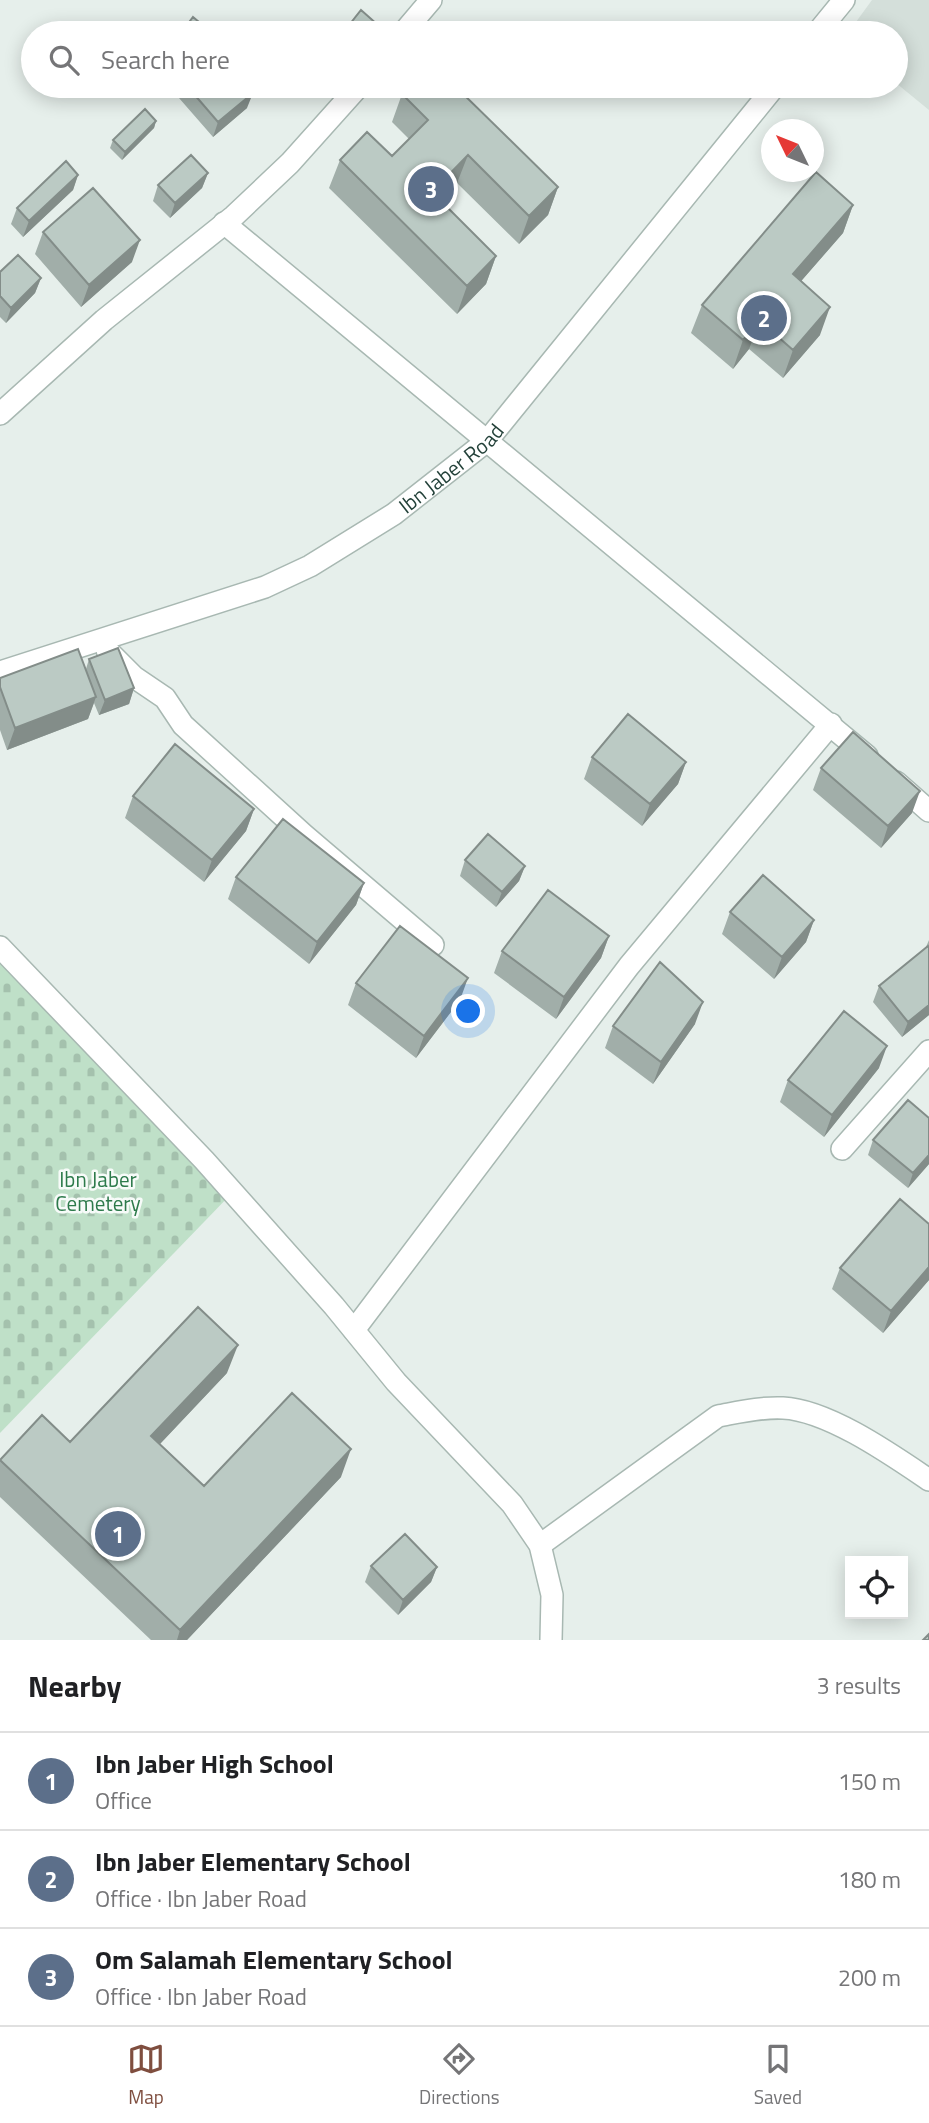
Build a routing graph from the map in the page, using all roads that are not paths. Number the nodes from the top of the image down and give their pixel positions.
1 (431, 0) edge
2 (844, 0) edge
3 (413, 21) edge
4 (827, 21) edge
5 (348, 98) edge
6 (765, 98) edge
7 (224, 223) junction
8 (0, 413) edge
9 (487, 441) junction
10 (98, 641) junction
11 (0, 672) edge
12 (831, 724) junction
13 (929, 811) edge
14 (433, 945) dead end
15 (0, 947) edge
16 (929, 1051) edge
17 (842, 1149) dead end
18 (354, 1330) junction
19 (929, 1480) edge
20 (540, 1545) junction
21 (551, 1640) edge

1 - 3 street
2 - 4 street
5 - 7 street
6 - 9 street, Ibn Jaber Road
7 - 8 street
7 - 9 street
9 - 10 street, Ibn Jaber Road
9 - 12 street
10 - 11 street, Ibn Jaber Road
10 - 14 street
12 - 13 street
12 - 18 street
15 - 18 street
16 - 17 street
18 - 20 street
19 - 20 street
20 - 21 street

